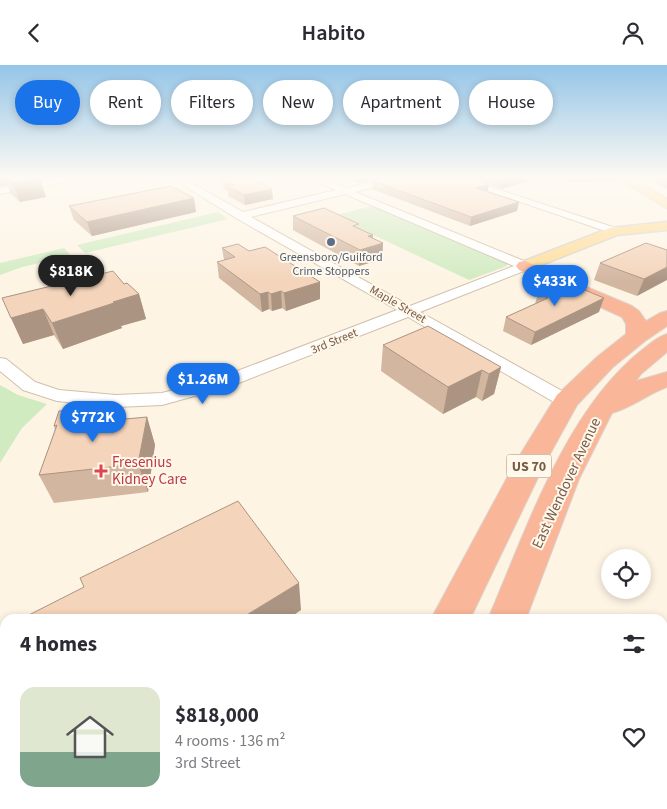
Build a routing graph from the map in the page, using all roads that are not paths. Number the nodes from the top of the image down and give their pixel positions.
1 (234, 213) edge
2 (254, 213) edge
3 (398, 213) edge
4 (559, 213) edge
5 (240, 216) junction
6 (667, 226) edge
7 (615, 231) junction
8 (525, 266) junction
9 (586, 291) junction
10 (667, 303) edge
11 (410, 311) junction
12 (667, 317) edge
13 (637, 336) junction
14 (667, 341) edge
15 (0, 363) edge
16 (667, 379) edge
17 (566, 401) junction
18 (600, 410) junction
19 (581, 445) junction
20 (453, 614) edge
21 (509, 614) edge

1 - 5 street, Maple Street
2 - 5 street
3 - 8 street
4 - 7 street
5 - 11 street, Maple Street
6 - 7 main road, 3rd Street
7 - 8 main road, 3rd Street
8 - 9 highway
8 - 11 street, 3rd Street
9 - 10 highway
9 - 13 highway
11 - 15 street, 3rd Street
11 - 17 street, Maple Street
12 - 13 highway, US 70
13 - 17 highway, US 70
14 - 18 highway, East Wendover Avenue / US 70
16 - 18 highway
17 - 19 highway
17 - 20 highway, US 70
18 - 19 highway, East Wendover Avenue / US 70
19 - 21 highway, East Wendover Avenue / US 70

